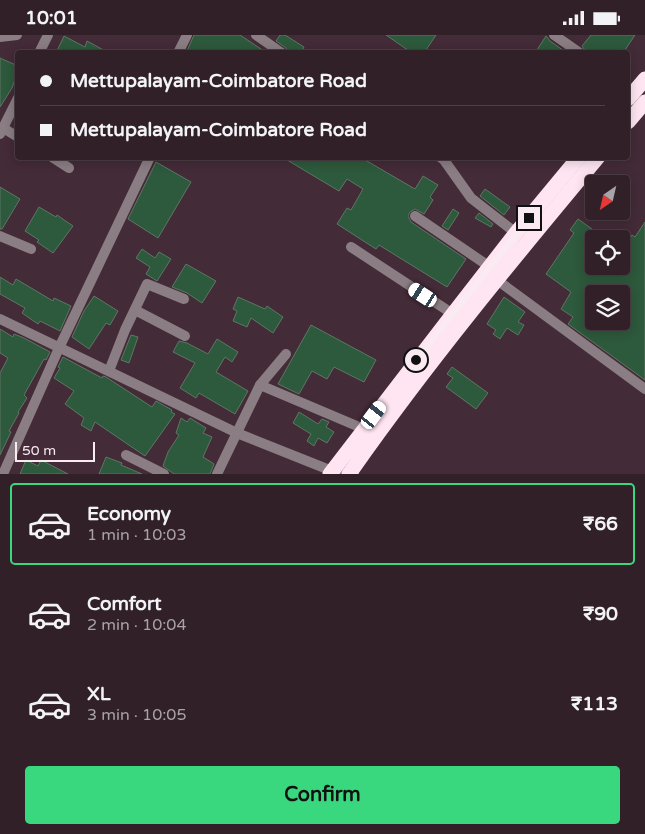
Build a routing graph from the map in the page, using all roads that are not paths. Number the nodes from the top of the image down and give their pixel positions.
1 (17, 35) edge
2 (48, 35) edge
3 (187, 35) edge
4 (256, 35) edge
5 (0, 37) edge
6 (560, 37) edge
7 (40, 50) edge
8 (180, 50) edge
9 (278, 50) edge
10 (576, 50) edge
11 (645, 79) edge
12 (15, 104) edge
13 (634, 105) edge
14 (1, 131) edge
15 (15, 136) edge
16 (57, 160) edge
17 (149, 160) edge
18 (444, 160) edge
19 (577, 160) edge
20 (595, 160) edge
21 (69, 168) dead end
22 (415, 216) dead end
23 (516, 233) junction
24 (0, 235) edge
25 (351, 247) dead end
26 (30, 249) dead end
27 (493, 273) junction
28 (184, 299) dead end
29 (135, 310) junction
30 (452, 314) junction
31 (0, 319) edge
32 (185, 336) dead end
33 (59, 348) junction
34 (286, 354) dead end
35 (109, 371) junction
36 (260, 385) junction
37 (645, 389) edge
38 (364, 429) junction
39 (237, 433) junction
40 (126, 455) dead end
41 (331, 473) edge
42 (3, 474) edge
43 (164, 474) edge
44 (217, 474) edge
45 (349, 474) edge
46 (354, 474) edge

1 - 5 street
2 - 7 street
3 - 8 street
4 - 9 street
6 - 10 street
11 - 13 highway
12 - 14 street
14 - 15 street
16 - 21 street
17 - 33 street
18 - 23 street
19 - 23 highway
20 - 27 highway
22 - 27 street
23 - 27 highway
24 - 26 street
25 - 30 street
27 - 30 highway
27 - 37 street
27 - 45 highway
28 - 29 street
29 - 32 street
29 - 35 street
30 - 38 highway
31 - 33 street
33 - 35 street
33 - 42 street
34 - 36 street
35 - 39 street
36 - 38 street
36 - 39 street
38 - 41 highway
39 - 41 street
39 - 44 street
40 - 43 street
41 - 45 street
45 - 46 street

